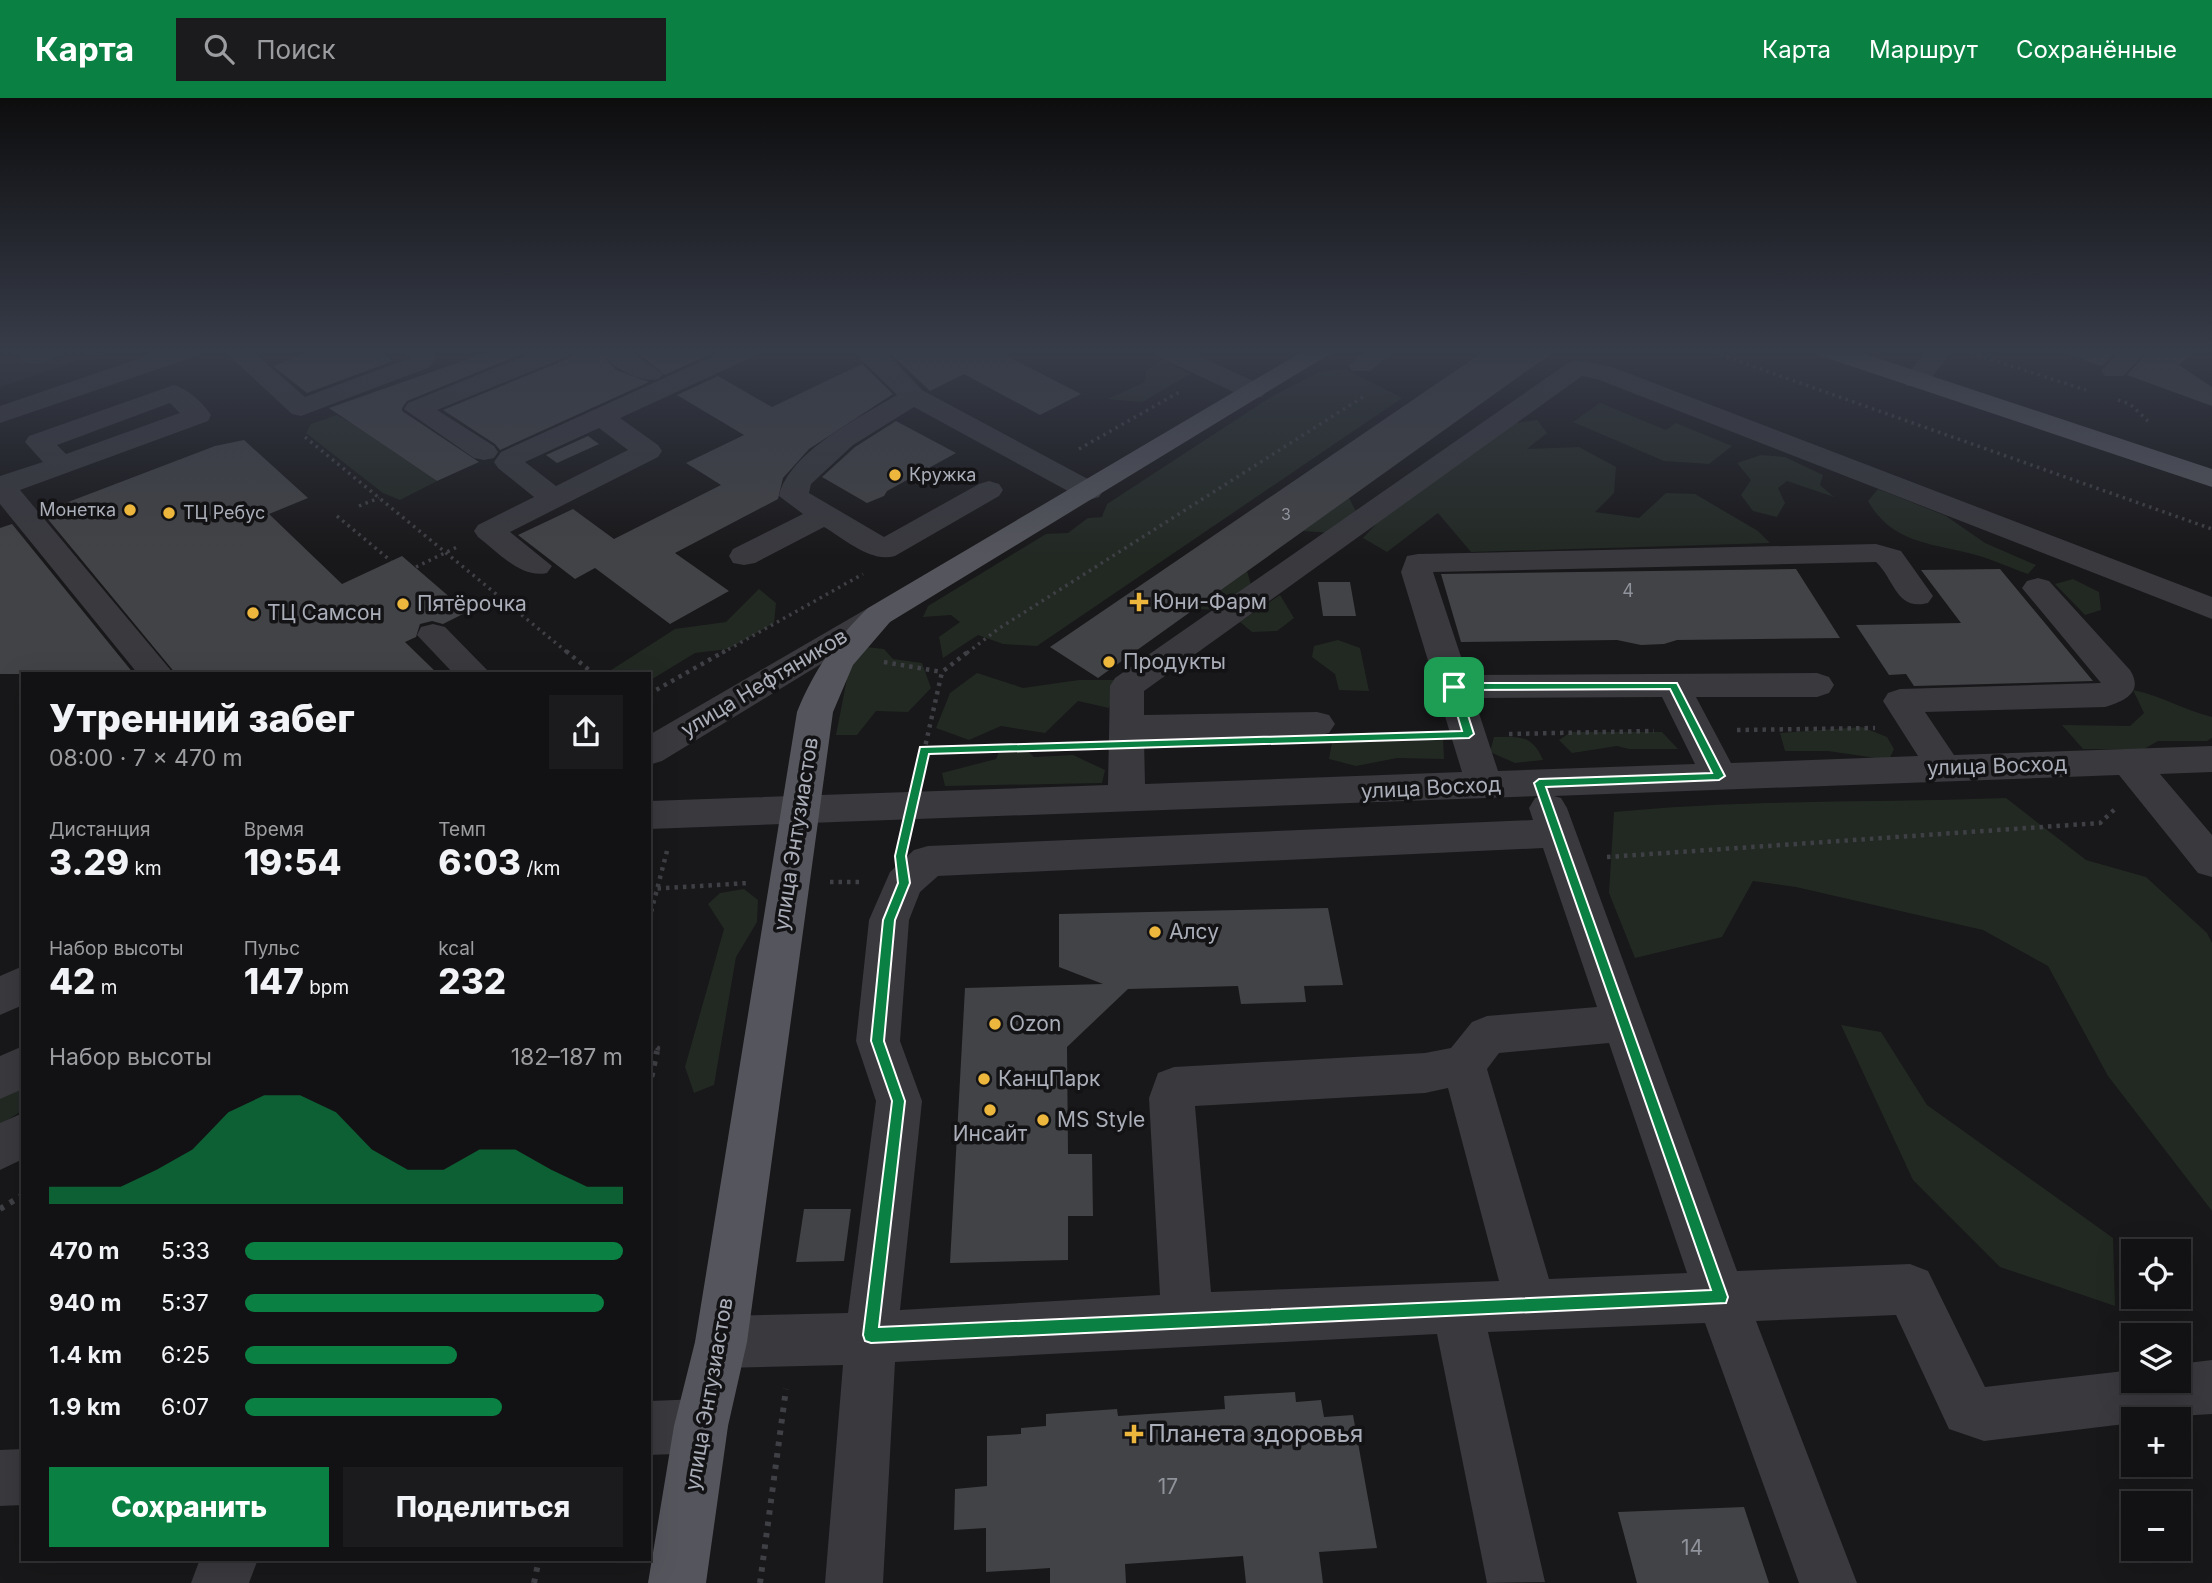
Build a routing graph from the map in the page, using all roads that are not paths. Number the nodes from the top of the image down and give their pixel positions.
1 (101, 419) edge
2 (186, 419) edge
3 (433, 419) edge
4 (592, 419) edge
5 (604, 419) edge
6 (875, 419) edge
7 (956, 419) edge
8 (1207, 419) edge
9 (1504, 419) edge
10 (1746, 419) edge
11 (2035, 419) edge
12 (484, 452) dead end
13 (61, 465) junction
14 (2212, 478) edge
15 (1, 486) edge
16 (989, 490) dead end
17 (1088, 491) junction
18 (554, 499) junction
19 (824, 515) junction
20 (744, 556) dead end
21 (536, 566) dead end
22 (2038, 588) dead end
23 (1917, 596) dead end
24 (2212, 609) edge
25 (879, 615) junction
26 (433, 635) dead end
27 (155, 672) edge
28 (472, 672) edge
29 (1817, 685) dead end
30 (1673, 686) junction
31 (1454, 687) junction
32 (1331, 731) road end
33 (1126, 736) junction
34 (651, 751) edge
35 (2212, 759) edge
36 (2129, 762) junction
37 (1944, 768) junction
38 (1719, 776) junction
39 (1539, 783) junction
40 (1484, 785) junction
41 (1126, 800) junction
42 (801, 810) junction
43 (651, 815) edge
44 (2194, 817) edge
45 (1557, 833) junction
46 (2212, 862) edge
47 (21, 985) edge
48 (0, 996) edge
49 (1624, 1023) junction
50 (1464, 1065) junction
51 (21, 1066) edge
52 (0, 1079) edge
53 (21, 1135) edge
54 (0, 1149) edge
55 (1721, 1297) junction
56 (1531, 1305) junction
57 (1457, 1307) junction
58 (1187, 1319) junction
59 (871, 1335) junction
60 (721, 1342) junction
61 (2212, 1387) edge
62 (701, 1426) junction
63 (651, 1428) edge
64 (21, 1477) edge
65 (0, 1478) edge
66 (228, 1561) edge
67 (1516, 1582) edge
68 (220, 1583) edge
69 (677, 1583) edge
70 (854, 1583) edge
71 (1828, 1583) edge

1 - 13 street
2 - 13 street
3 - 12 street
4 - 18 street
5 - 18 street
6 - 19 street
7 - 17 street
8 - 17 main road, улица Энтузиастов
9 - 33 street
10 - 24 street
11 - 14 main road
13 - 15 street
15 - 27 street
16 - 19 street
17 - 25 main road, улица Энтузиастов
18 - 21 street
19 - 20 street
22 - 37 street
23 - 31 street
25 - 34 street, улица Нефтяников
25 - 42 main road, улица Энтузиастов
26 - 28 street
29 - 30 street
30 - 31 street
30 - 38 street
31 - 40 street
32 - 33 street
33 - 41 street
35 - 36 street, улица Восход
36 - 37 street, улица Восход
36 - 44 street
37 - 38 street, улица Восход
38 - 39 street, улица Восход
39 - 40 street, улица Восход
39 - 45 street
40 - 41 street, улица Восход
41 - 42 street, улица Восход
42 - 43 street, улица Восход
42 - 60 main road, улица Энтузиастов
44 - 46 street
45 - 49 street
45 - 59 street
47 - 48 street
49 - 50 street
49 - 55 street
50 - 56 street
50 - 58 street
51 - 52 street
53 - 54 street
55 - 56 street
55 - 61 street
55 - 71 street
56 - 57 street
57 - 58 street
57 - 67 street
58 - 59 street
59 - 60 street
59 - 70 street
60 - 62 main road, улица Энтузиастов
62 - 63 street
62 - 69 main road, улица Энтузиастов
64 - 65 street
66 - 68 street

